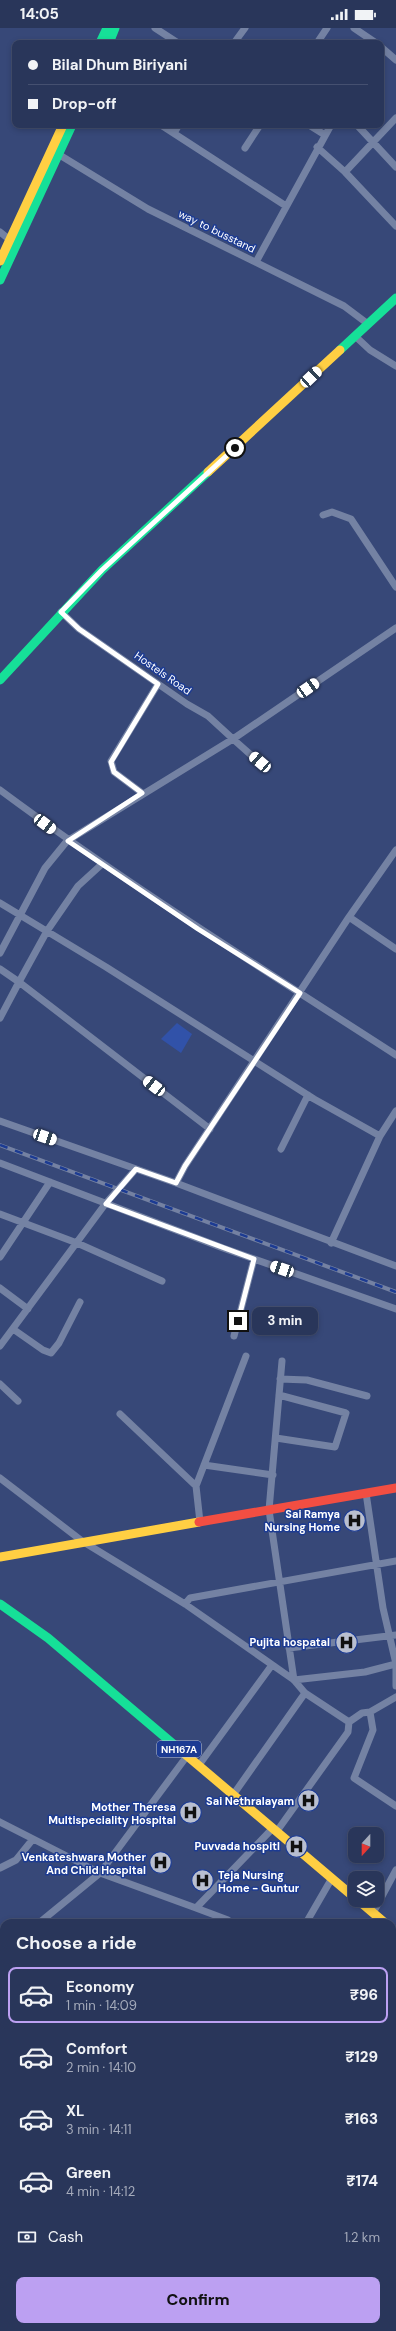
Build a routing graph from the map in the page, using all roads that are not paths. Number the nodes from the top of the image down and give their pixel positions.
1 (107, 28) edge
2 (115, 28) edge
3 (155, 28) edge
4 (245, 28) edge
5 (327, 28) edge
6 (354, 28) edge
7 (101, 40) edge
8 (110, 40) edge
9 (173, 40) edge
10 (236, 40) edge
11 (319, 40) edge
12 (372, 40) edge
13 (384, 50) edge
14 (396, 60) edge
15 (396, 118) edge
16 (62, 128) edge
17 (71, 128) edge
18 (166, 128) edge
19 (177, 128) edge
20 (258, 128) edge
21 (314, 128) edge
22 (329, 128) edge
23 (360, 128) edge
24 (174, 133) junction
25 (325, 135) junction
26 (373, 142) junction
27 (317, 147) junction
28 (245, 148) dead end
29 (58, 154) junction
30 (396, 167) edge
31 (345, 172) junction
32 (286, 206) junction
33 (396, 226) edge
34 (0, 232) edge
35 (10, 240) junction
36 (0, 261) edge
37 (256, 262) junction
38 (0, 280) edge
39 (396, 298) edge
40 (368, 324) junction
41 (354, 336) junction
42 (396, 366) edge
43 (323, 514) dead end
44 (396, 587) edge
45 (61, 612) junction
46 (396, 628) edge
47 (0, 680) edge
48 (158, 684) junction
49 (233, 739) junction
50 (260, 762) dead end
51 (0, 790) edge
52 (142, 793) junction
53 (68, 841) junction
54 (396, 850) edge
55 (102, 864) junction
56 (0, 903) edge
57 (20, 915) junction
58 (349, 917) junction
59 (47, 931) junction
60 (396, 949) edge
61 (0, 953) edge
62 (0, 969) edge
63 (19, 982) junction
64 (300, 993) junction
65 (0, 1018) edge
66 (396, 1055) edge
67 (255, 1063) junction
68 (308, 1095) junction
69 (396, 1111) edge
70 (0, 1121) edge
71 (210, 1129) junction
72 (380, 1136) junction
73 (281, 1149) dead end
74 (0, 1163) edge
75 (136, 1169) junction
76 (50, 1182) junction
77 (176, 1183) junction
78 (106, 1204) junction
79 (0, 1214) edge
80 (23, 1224) junction
81 (77, 1243) junction
82 (331, 1243) junction
83 (0, 1256) edge
84 (254, 1259) junction
85 (396, 1266) edge
86 (162, 1281) dead end
87 (0, 1288) edge
88 (80, 1302) dead end
89 (28, 1309) junction
90 (396, 1309) edge
91 (13, 1329) junction
92 (234, 1336) dead end
93 (0, 1346) edge
94 (246, 1356) dead end
95 (282, 1361) dead end
96 (280, 1379) junction
97 (0, 1384) edge
98 (279, 1395) junction
99 (367, 1396) dead end
100 (18, 1401) dead end
101 (120, 1414) dead end
102 (276, 1438) junction
103 (204, 1465) junction
104 (273, 1475) junction
105 (0, 1478) edge
106 (196, 1486) junction
107 (396, 1488) edge
108 (366, 1493) junction
109 (269, 1510) junction
110 (200, 1522) junction
111 (82, 1541) junction
112 (0, 1557) edge
113 (396, 1561) edge
114 (377, 1564) junction
115 (279, 1582) junction
116 (0, 1604) edge
117 (185, 1604) junction
118 (392, 1636) edge
119 (289, 1648) junction
120 (396, 1664) edge
121 (272, 1665) junction
122 (294, 1680) junction
123 (396, 1686) edge
124 (305, 1693) junction
125 (396, 1696) edge
126 (370, 1712) junction
127 (349, 1722) junction
128 (187, 1756) junction
129 (199, 1765) junction
130 (233, 1795) junction
131 (396, 1806) edge
132 (0, 1822) edge
133 (275, 1830) junction
134 (33, 1839) junction
135 (0, 1868) edge
136 (100, 1872) junction
137 (395, 1873) edge
138 (332, 1878) junction
139 (348, 1892) edge
140 (366, 1907) edge
141 (196, 1908) junction
142 (373, 1913) junction
143 (44, 1919) edge
144 (225, 1919) edge
145 (308, 1919) edge
146 (380, 1919) edge

1 - 7 main road
2 - 8 main road
3 - 9 street
4 - 10 street
5 - 11 street
6 - 12 street
13 - 14 street
15 - 26 street
16 - 35 main road
17 - 29 main road
18 - 24 street
19 - 24 street
20 - 28 street
21 - 25 street
22 - 25 street
23 - 26 street
24 - 32 street
25 - 27 street
26 - 30 street
26 - 31 street
27 - 31 street
27 - 32 street
29 - 37 street, way to busstand
29 - 38 main road
31 - 33 street
32 - 37 street
34 - 35 street
35 - 36 main road
37 - 40 street, way to busstand
39 - 40 main road
40 - 41 main road
41 - 42 street
41 - 45 main road
43 - 44 street
45 - 47 main road
45 - 48 street, Hostels Road
46 - 49 street
48 - 49 street, Hostels Road
48 - 52 street
49 - 50 street, Hostels Road
49 - 52 street
51 - 53 street
52 - 53 street
53 - 55 street
53 - 57 street
54 - 58 street
55 - 59 street
55 - 64 street
56 - 57 street
57 - 59 street
57 - 61 street
58 - 60 street
58 - 64 street
59 - 63 street
59 - 67 street
62 - 63 street
63 - 65 street
63 - 71 street
64 - 66 street
64 - 67 street
67 - 68 street
67 - 71 street
68 - 72 street
68 - 73 street
69 - 72 street
70 - 75 street
71 - 77 street
72 - 82 street
74 - 76 street
75 - 77 street
75 - 78 street
76 - 78 street
76 - 80 street
77 - 82 street
78 - 81 street
78 - 84 street
79 - 80 street
80 - 81 street
80 - 83 street
81 - 86 street
81 - 89 street
82 - 85 street
84 - 90 street
84 - 92 street
87 - 89 street
88 - 91 street
89 - 91 street
91 - 93 street
94 - 103 street
95 - 96 street
96 - 98 street
96 - 99 street
97 - 100 street
98 - 102 street
98 - 102 street
101 - 106 street
102 - 104 street
103 - 104 street
103 - 106 street
104 - 109 street
105 - 111 street
106 - 110 street
107 - 108 main road
108 - 109 main road
108 - 114 street
109 - 110 main road
109 - 115 street
110 - 111 main road
111 - 112 main road
111 - 117 street
113 - 114 street
114 - 115 street
114 - 118 street
115 - 117 street
115 - 119 street
116 - 128 main road, NH167A
117 - 121 street
118 - 119 street
118 - 120 street
119 - 122 street
120 - 122 street
120 - 123 street
121 - 122 street
121 - 129 street
122 - 124 street
124 - 127 street
124 - 130 street
125 - 126 street
126 - 127 street
126 - 131 street
127 - 133 street
128 - 129 main road, NH167A
128 - 136 street
129 - 130 main road, NH167A
130 - 133 main road, NH167A
132 - 134 street
133 - 138 main road, NH167A
133 - 141 street
134 - 135 street
134 - 136 street
136 - 141 street
136 - 143 street
137 - 142 street
138 - 139 main road, NH167A
138 - 145 street
140 - 142 main road
141 - 144 street
142 - 146 main road

